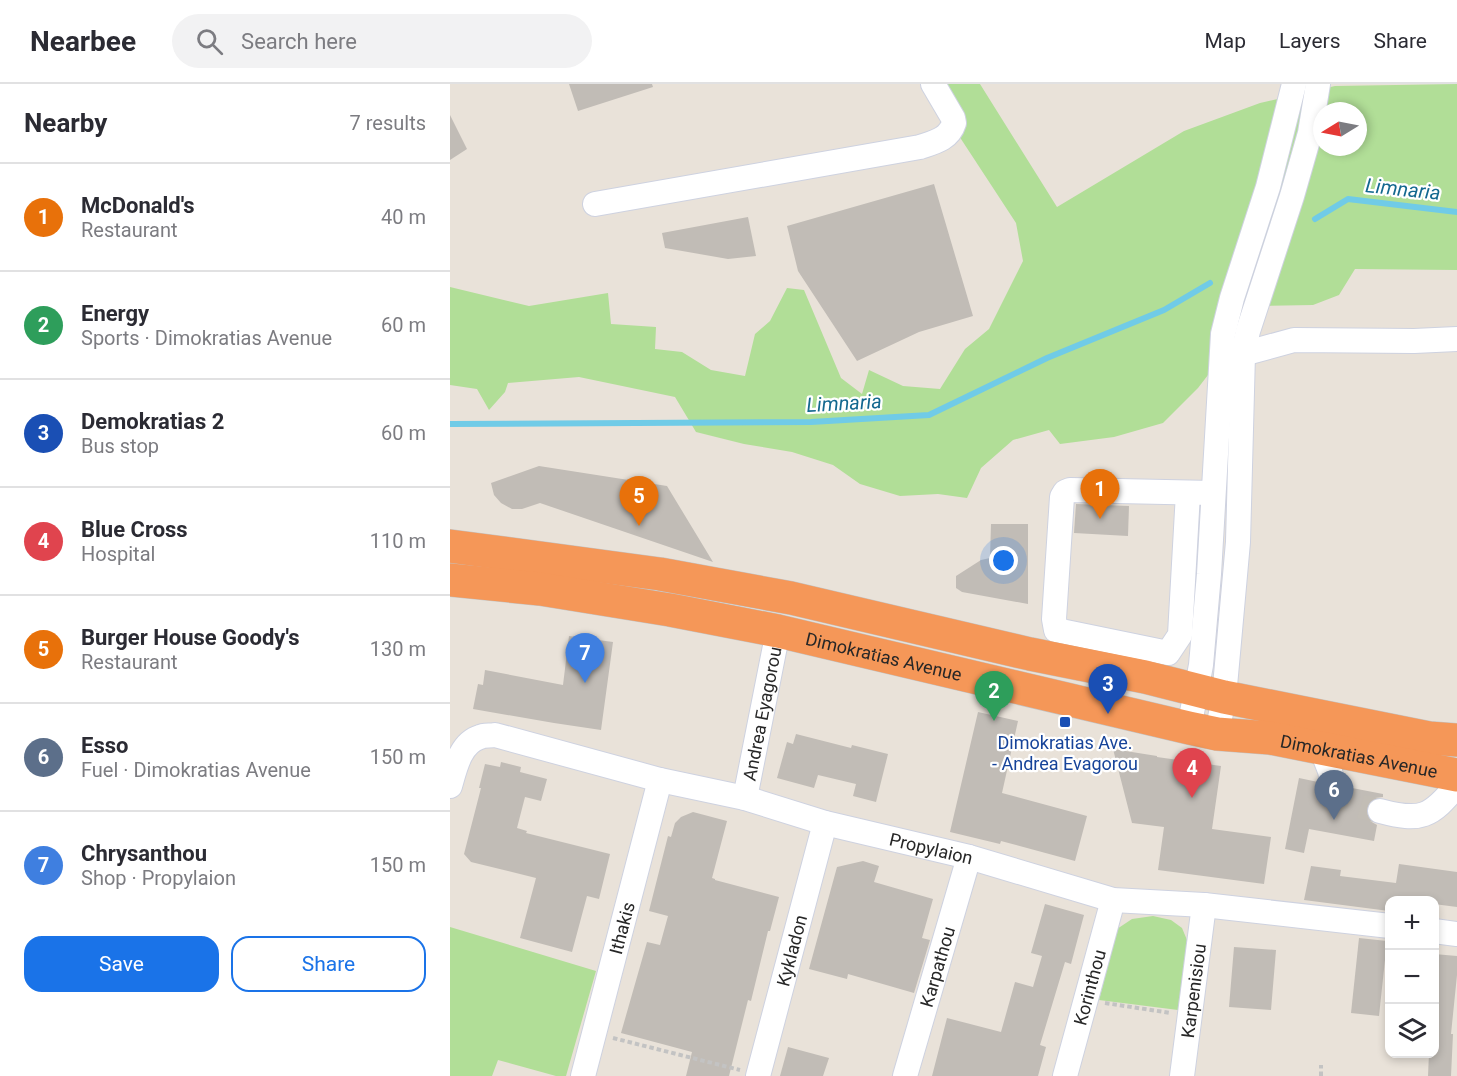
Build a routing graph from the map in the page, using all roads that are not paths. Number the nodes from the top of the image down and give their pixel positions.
1 (933, 84) edge
2 (1294, 84) edge
3 (1318, 84) edge
4 (595, 204) dead end
5 (1457, 339) edge
6 (1243, 354) junction
7 (1188, 493) junction
8 (1214, 493) junction
9 (450, 546) edge
10 (450, 580) edge
11 (778, 631) junction
12 (1210, 694) junction
13 (1203, 731) junction
14 (1457, 740) edge
15 (1321, 748) junction
16 (1457, 775) edge
17 (660, 780) junction
18 (1333, 785) tunnel mouth
19 (1457, 785) edge
20 (450, 786) edge
21 (746, 798) junction
22 (1380, 812) tunnel mouth
23 (825, 823) junction
24 (969, 857) junction
25 (1113, 900) junction
26 (1204, 905) junction
27 (1385, 926) edge
28 (1439, 932) edge
29 (1457, 934) edge
30 (758, 1075) edge
31 (584, 1076) edge
32 (905, 1076) edge
33 (1065, 1076) edge
34 (1182, 1076) edge

1 - 4 street
2 - 8 street
3 - 6 street
5 - 6 street
6 - 12 street
7 - 7 street
7 - 8 street
8 - 12 street
9 - 12 highway, Dimokratias Avenue
10 - 11 highway, Dimokratias Avenue
11 - 13 highway, Dimokratias Avenue
11 - 21 street, Andrea Eyagorou
12 - 13 street
12 - 14 highway, Dimokratias Avenue
13 - 15 highway, Dimokratias Avenue
15 - 16 highway, Dimokratias Avenue
15 - 18 street
17 - 20 street, Propylaion
17 - 21 street, Propylaion
17 - 31 street, Ithakis
19 - 22 street
21 - 23 street, Propylaion
23 - 24 street, Propylaion
23 - 30 street, Kykladon
24 - 25 street, Propylaion
24 - 32 street, Karpathou
25 - 26 street, Propylaion
25 - 33 street, Korinthou
26 - 27 street, Propylaion
26 - 34 street, Karpenisiou
28 - 29 street

